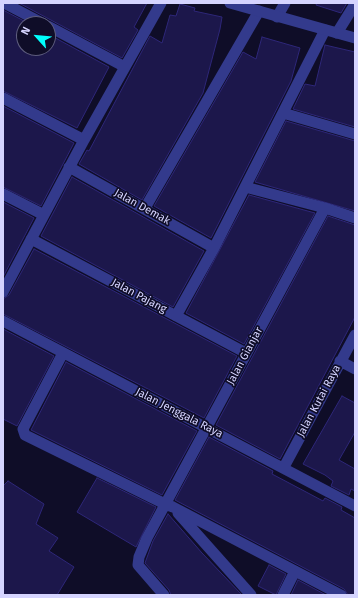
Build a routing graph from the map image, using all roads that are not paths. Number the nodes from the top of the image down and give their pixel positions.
1 (4, 3) edge
2 (161, 3) edge
3 (230, 3) edge
4 (285, 3) edge
5 (355, 4) edge
6 (259, 11) junction
7 (29, 16) edge
8 (277, 17) junction
9 (56, 30) edge
10 (325, 30) junction
11 (337, 33) junction
12 (355, 38) edge
13 (125, 67) junction
14 (3, 98) edge
15 (283, 114) junction
16 (355, 134) edge
17 (84, 140) junction
18 (70, 167) junction
19 (245, 186) junction
20 (3, 194) edge
21 (145, 208) junction
22 (325, 208) junction
23 (44, 215) junction
24 (355, 218) edge
25 (31, 239) junction
26 (214, 248) junction
27 (3, 292) edge
28 (176, 316) junction
29 (3, 321) edge
30 (355, 335) edge
31 (63, 353) junction
32 (246, 353) junction
33 (340, 361) junction
34 (355, 369) edge
35 (207, 428) junction
36 (284, 467) junction
37 (169, 506) junction
38 (355, 506) edge
39 (296, 571) junction
40 (164, 595) edge
41 (251, 595) edge
42 (283, 595) edge
43 (341, 595) edge

1 - 7 street
2 - 13 street
3 - 6 street
4 - 8 street
5 - 11 street
6 - 8 street
6 - 21 street
8 - 10 street
9 - 13 street
10 - 11 street
10 - 15 street
11 - 12 street
13 - 17 street
14 - 17 street
15 - 16 street
15 - 19 street
17 - 18 street
18 - 21 street, Jalan Demak
18 - 23 street
19 - 22 street
19 - 26 street
20 - 23 street
21 - 26 street, Jalan Demak
22 - 24 street
22 - 32 street, Jalan Gianjar
23 - 25 street
25 - 27 street
25 - 28 street, Jalan Pajang
26 - 28 street
28 - 32 street, Jalan Pajang
29 - 31 street, Jalan Jenggala Raya
30 - 33 street, Jalan Kutai Raya
31 - 35 street, Jalan Jenggala Raya
31 - 37 street
32 - 35 street, Jalan Gianjar
33 - 34 street
33 - 36 street, Jalan Kutai Raya
35 - 36 street, Jalan Jenggala Raya
35 - 37 street, Jalan Gianjar
36 - 38 street, Jalan Jenggala Raya
37 - 39 street
37 - 40 street, Jalan Gianjar
37 - 41 street
39 - 42 street
39 - 43 street

